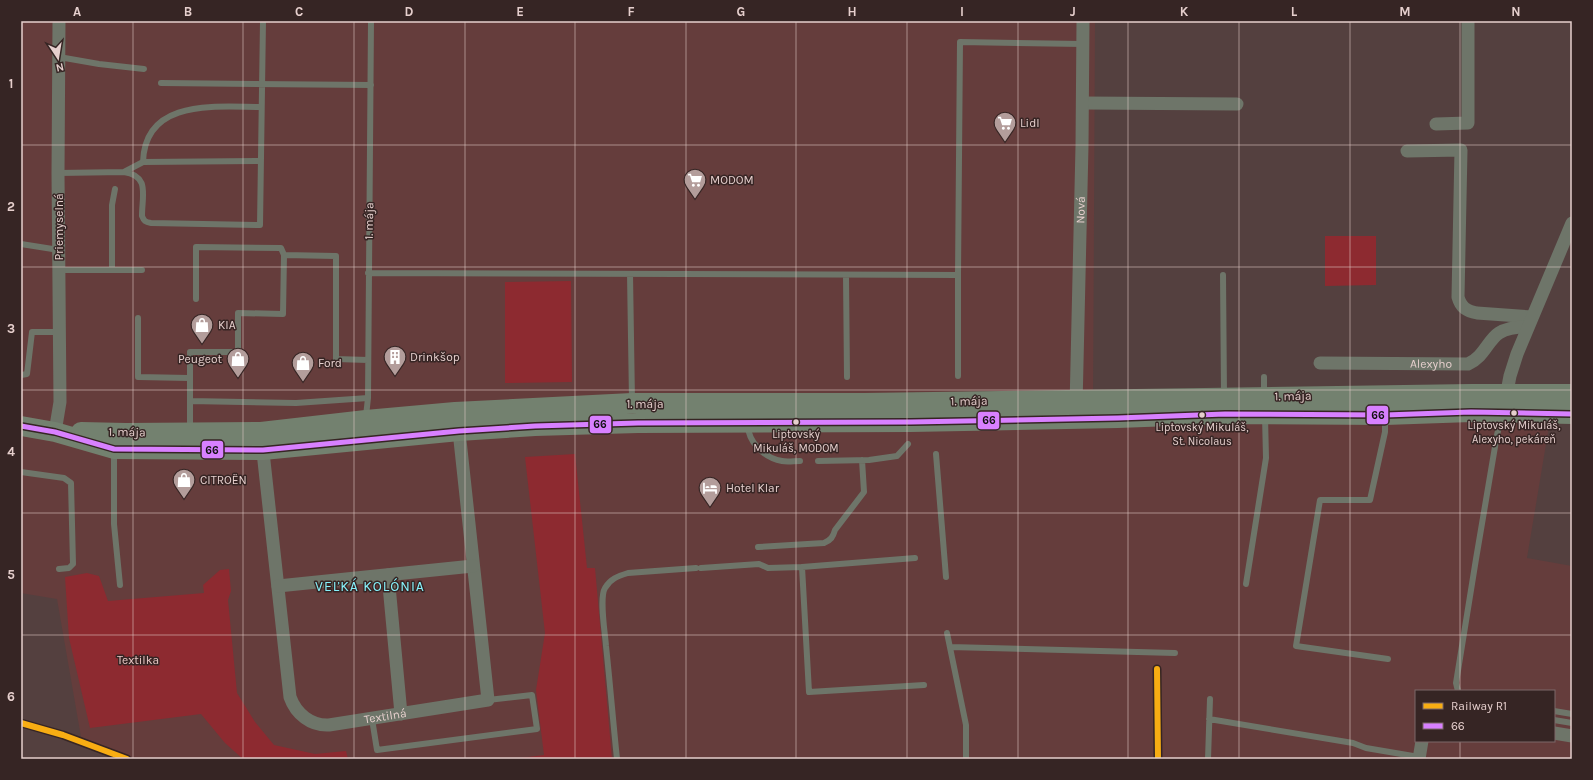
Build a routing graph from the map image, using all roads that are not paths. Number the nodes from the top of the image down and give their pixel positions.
1 (59, 21) edge
2 (263, 21) edge
3 (371, 21) edge
4 (1083, 21) edge
5 (1468, 21) edge
6 (1083, 44) junction
7 (59, 57) junction
8 (144, 69) dead end
9 (161, 83) dead end
10 (262, 84) junction
11 (371, 85) junction
12 (1083, 104) junction
13 (1237, 104) dead end
14 (261, 107) junction
15 (1436, 124) dead end
16 (1407, 151) dead end
17 (261, 161) junction
18 (143, 162) junction
19 (124, 172) junction
20 (58, 173) junction
21 (115, 189) dead end
22 (1572, 223) edge
23 (21, 244) edge
24 (59, 250) junction
25 (284, 255) junction
26 (59, 270) junction
27 (112, 270) junction
28 (142, 270) dead end
29 (368, 273) junction
30 (630, 274) junction
31 (846, 275) junction
32 (958, 275) junction
33 (1223, 275) dead end
34 (196, 299) dead end
35 (138, 318) dead end
36 (1530, 322) junction
37 (59, 332) junction
38 (368, 360) junction
39 (1320, 363) dead end
40 (21, 375) edge
41 (958, 376) dead end
42 (847, 377) dead end
43 (189, 378) junction
44 (1507, 393) junction
45 (1572, 394) edge
46 (368, 398) junction
47 (1077, 399) junction
48 (1264, 400) junction
49 (190, 401) junction
50 (1385, 405) junction
51 (1225, 406) junction
52 (635, 413) junction
53 (1503, 413) junction
54 (1572, 414) edge
55 (749, 418) junction
56 (1076, 419) junction
57 (366, 420) junction
58 (21, 426) edge
59 (459, 431) junction
60 (55, 432) junction
61 (190, 433) junction
62 (120, 441) junction
63 (262, 441) junction
64 (908, 444) dead end
65 (936, 454) dead end
66 (862, 460) junction
67 (818, 461) dead end
68 (800, 462) dead end
69 (21, 472) edge
70 (758, 547) dead end
71 (915, 558) dead end
72 (473, 566) junction
73 (802, 567) junction
74 (59, 569) dead end
75 (388, 575) junction
76 (946, 577) dead end
77 (1246, 584) dead end
78 (120, 585) dead end
79 (278, 586) junction
80 (947, 632) dead end
81 (950, 647) junction
82 (1175, 653) dead end
83 (1388, 659) dead end
84 (924, 685) dead end
85 (1457, 690) edge
86 (1210, 698) dead end
87 (488, 700) junction
88 (1555, 711) edge
89 (401, 714) junction
90 (1572, 714) edge
91 (372, 719) junction
92 (1209, 719) junction
93 (1555, 720) edge
94 (1572, 723) edge
95 (1555, 733) edge
96 (1572, 736) edge
97 (1422, 742) edge
98 (1419, 758) edge
99 (617, 759) edge
100 (966, 759) edge
101 (1208, 759) edge

1 - 7 street, Priemyselná
2 - 10 lane
3 - 11 lane, 1. mája
4 - 6 street, Nová
5 - 15 street
6 - 12 street, Nová
6 - 32 lane
7 - 8 lane
7 - 20 street, Priemyselná
9 - 10 lane
10 - 11 lane
10 - 14 lane
11 - 29 lane, 1. mája
12 - 13 street
12 - 47 street, Nová
14 - 17 lane
14 - 18 lane
16 - 36 street
17 - 18 lane
17 - 19 lane
18 - 19 lane
19 - 20 lane
20 - 24 street, Priemyselná
21 - 27 lane
22 - 36 street
23 - 24 lane
24 - 26 street, Priemyselná
25 - 34 lane
25 - 38 lane
25 - 43 lane
26 - 27 lane
26 - 37 street, Priemyselná
27 - 28 lane
29 - 30 lane
29 - 38 lane, 1. mája
30 - 31 lane
30 - 52 lane
31 - 32 lane
31 - 42 lane
32 - 41 lane
33 - 51 lane
35 - 43 lane
36 - 39 street, Alexyho
36 - 44 street
37 - 40 lane
37 - 60 street, Priemyselná
38 - 46 lane, 1. mája
43 - 49 lane
44 - 45 main road, 1. mája
44 - 50 main road, 1. mája
44 - 53 street
46 - 49 lane
46 - 57 lane, 1. mája
47 - 51 main road, 1. mája
47 - 55 main road, 1. mája
47 - 56 street, Nová
48 - 50 main road, 1. mája
48 - 51 main road, 1. mája
48 - 77 lane
49 - 61 lane
50 - 53 main road, 1. mája
50 - 83 lane
51 - 56 main road, 1. mája
52 - 55 main road, 1. mája
52 - 57 main road, 1. mája
52 - 59 main road, 1. mája
53 - 54 main road, 1. mája
53 - 85 lane
55 - 56 main road, 1. mája
55 - 68 lane
57 - 63 main road, 1. mája
58 - 60 main road, 1. mája
59 - 63 main road, 1. mája
59 - 72 street
60 - 62 main road, 1. mája
61 - 62 main road, 1. mája
61 - 63 main road, 1. mája
62 - 63 main road, 1. mája
62 - 78 lane
63 - 79 street, Textilná
64 - 66 lane
65 - 76 lane
66 - 67 lane
66 - 70 lane
69 - 74 lane
71 - 73 lane
72 - 75 street
72 - 87 street
73 - 84 lane
73 - 99 lane
75 - 79 street
75 - 89 street
79 - 91 street, Textilná
80 - 81 lane
81 - 82 lane
81 - 100 lane
86 - 92 lane
87 - 89 street, Textilná
87 - 91 lane
88 - 90 lane
89 - 91 street, Textilná
92 - 98 lane
92 - 101 lane
93 - 94 lane
95 - 96 street
97 - 98 street

